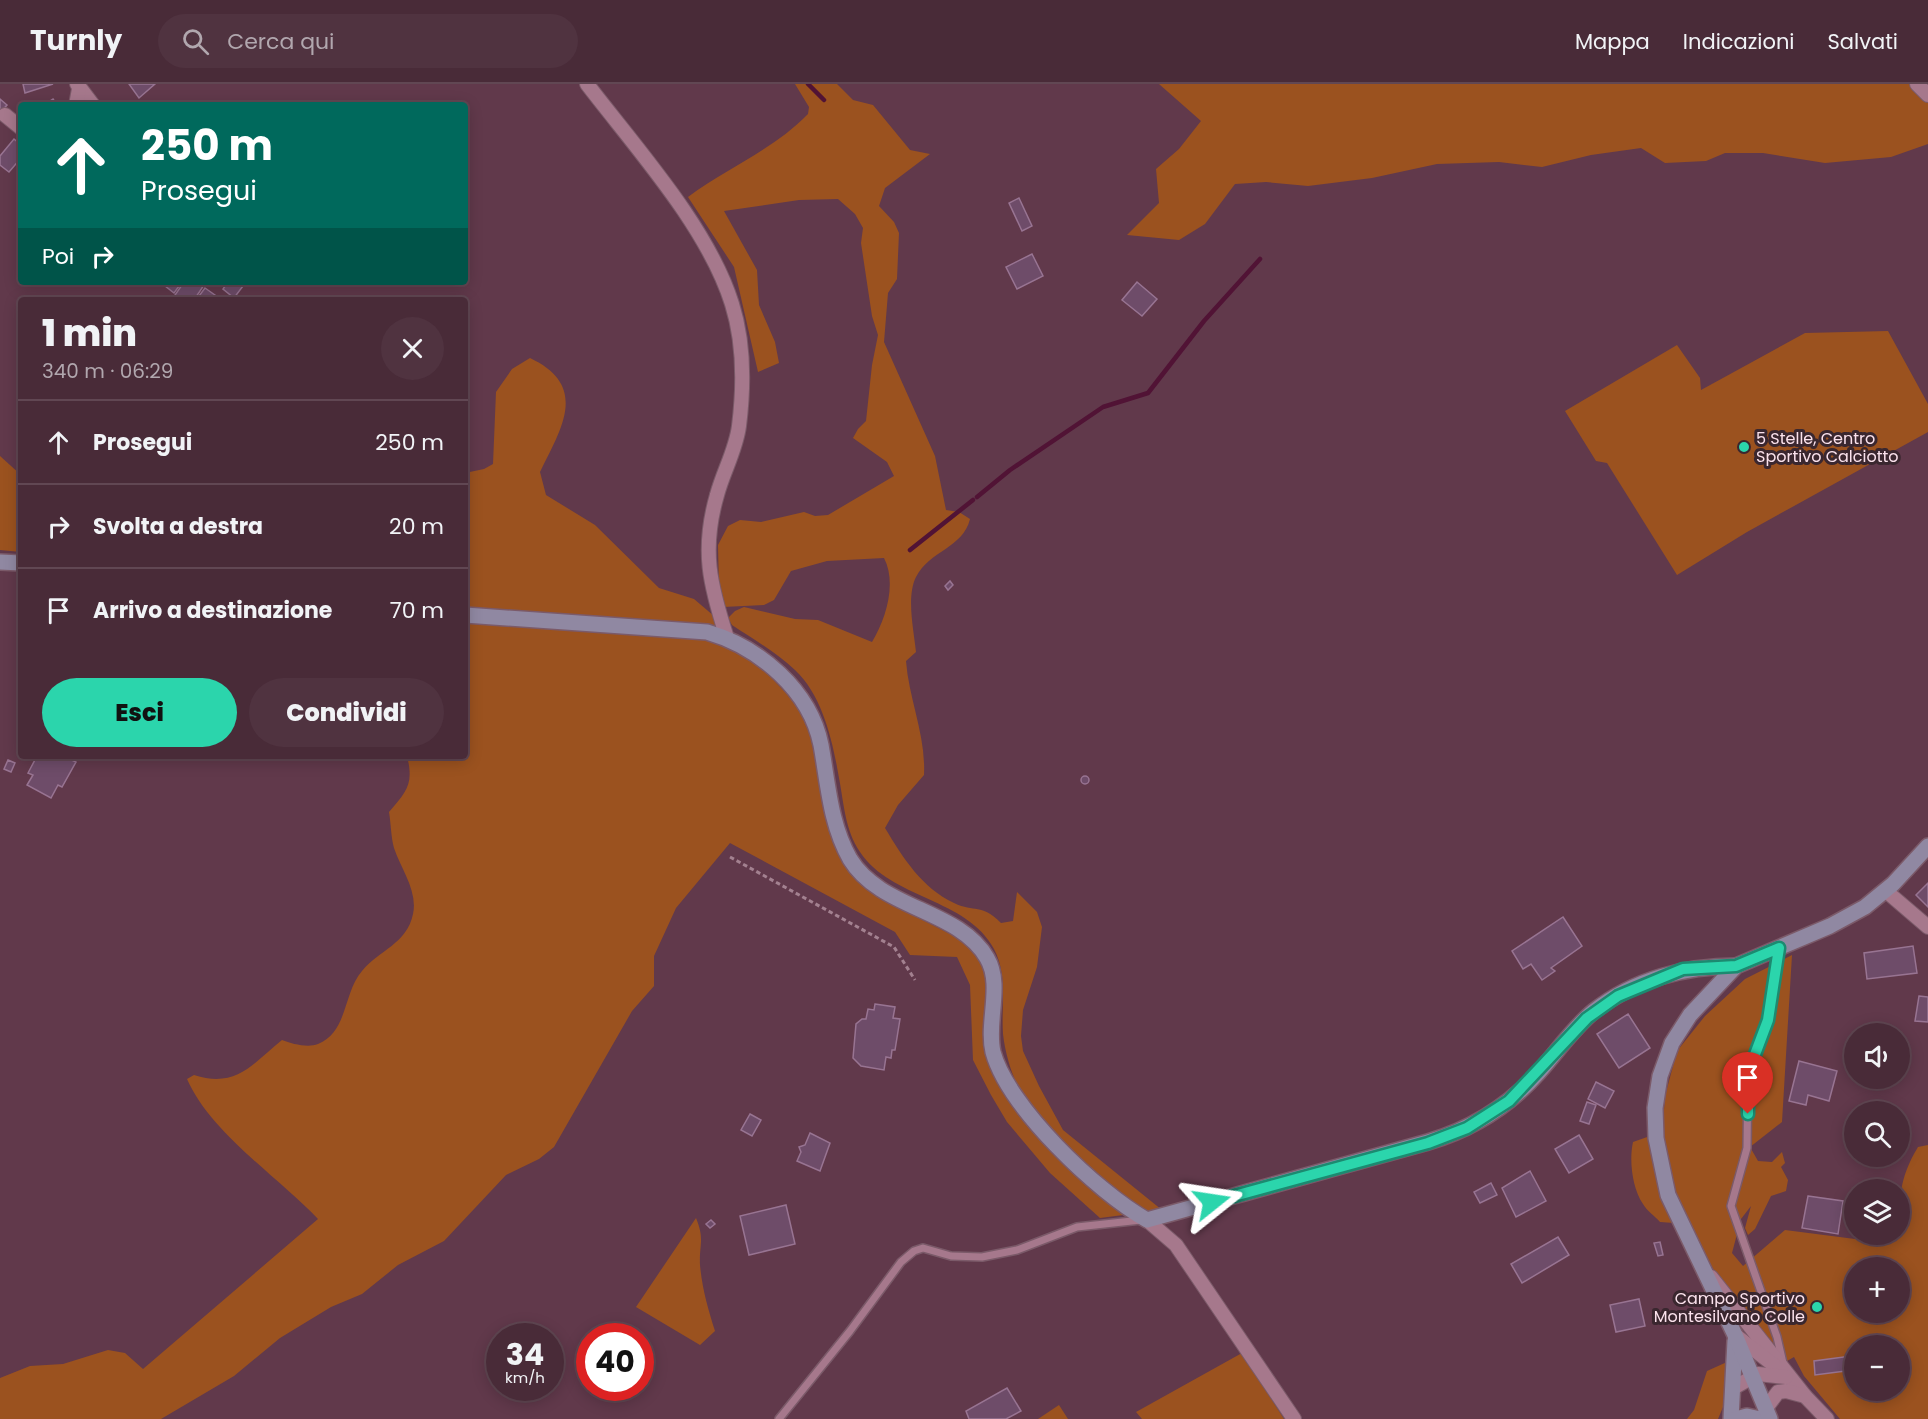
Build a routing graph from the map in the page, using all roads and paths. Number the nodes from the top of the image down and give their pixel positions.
1 (587, 84) edge
2 (1917, 84) edge
3 (78, 87) edge
4 (1928, 95) edge
5 (76, 102) edge
6 (90, 102) edge
7 (5, 115) dead end
8 (18, 126) edge
9 (0, 562) edge
10 (18, 563) edge
11 (468, 615) edge
12 (727, 638) junction
13 (1928, 846) edge
14 (730, 857) dead end
15 (1886, 891) junction
16 (1928, 927) edge
17 (1779, 948) junction
18 (1736, 966) junction
19 (915, 980) dead end
20 (1147, 1220) junction
21 (1706, 1270) junction
22 (1736, 1335) junction
23 (1753, 1375) junction
24 (1788, 1375) junction
25 (1735, 1387) junction
26 (1805, 1396) junction
27 (1765, 1415) edge
28 (779, 1419) edge
29 (1294, 1419) edge
30 (1731, 1419) edge
31 (1736, 1419) edge
32 (1827, 1419) edge

1 - 12 street
2 - 4 street
3 - 5 street
3 - 6 street
7 - 8 street
9 - 10 street
11 - 12 street
12 - 20 street
13 - 15 street
14 - 19 path
15 - 16 street
15 - 17 street
17 - 18 street
17 - 24 lane
18 - 20 street
18 - 21 street
20 - 28 lane
20 - 29 street
21 - 22 street
21 - 24 street
22 - 23 street
22 - 24 street
22 - 25 street
23 - 24 street
23 - 25 street
23 - 27 street
24 - 26 street
25 - 30 street
26 - 27 street
26 - 32 street
27 - 31 street

